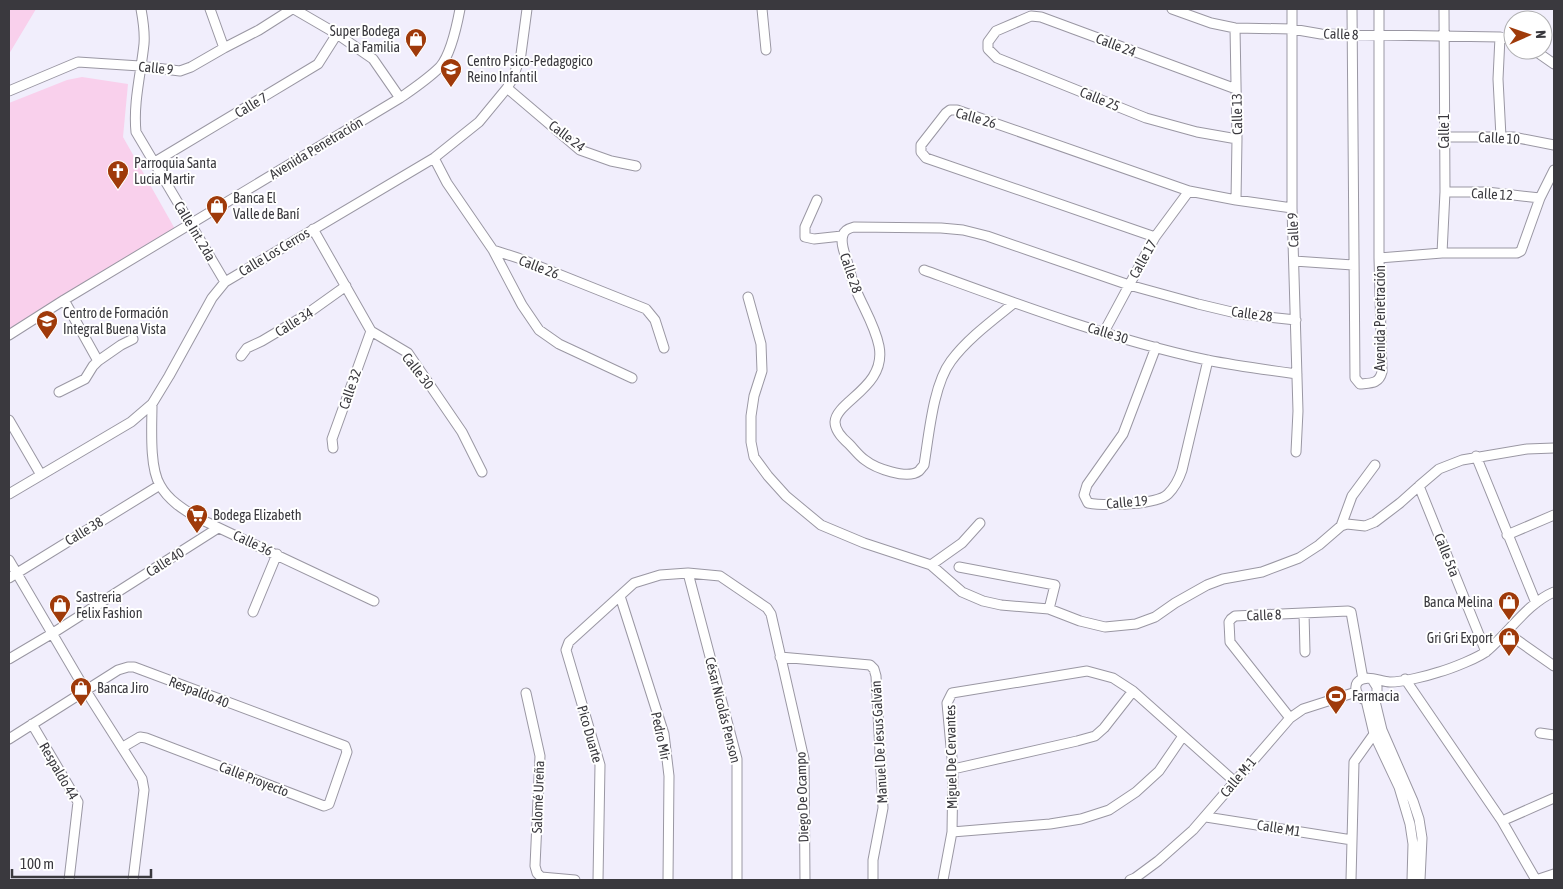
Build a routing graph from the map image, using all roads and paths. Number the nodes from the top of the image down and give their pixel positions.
1 (141, 9) edge
2 (210, 9) edge
3 (293, 9) edge
4 (460, 9) edge
5 (527, 9) edge
6 (762, 9) edge
7 (1172, 9) edge
8 (1292, 9) edge
9 (1352, 9) edge
10 (1379, 9) edge
11 (1444, 9) edge
12 (1235, 28) junction
13 (1292, 29) junction
14 (996, 31) joint
15 (337, 34) junction
16 (1352, 34) junction
17 (1380, 36) junction
18 (1444, 36) junction
19 (1500, 37) junction
20 (1503, 38) edge
21 (224, 48) junction
22 (766, 50) dead end
23 (140, 66) junction
24 (507, 88) junction
25 (1236, 89) junction
26 (9, 91) edge
27 (400, 98) junction
28 (1444, 137) junction
29 (1501, 137) junction
30 (1237, 139) junction
31 (1554, 145) edge
32 (434, 158) junction
33 (153, 163) junction
34 (636, 166) dead end
35 (1554, 170) edge
36 (1189, 190) junction
37 (1445, 192) junction
38 (1540, 198) junction
39 (817, 200) dead end
40 (1236, 200) junction
41 (1292, 208) junction
42 (191, 224) junction
43 (313, 229) junction
44 (842, 236) junction
45 (1155, 237) junction
46 (492, 250) junction
47 (1442, 253) junction
48 (1379, 258) junction
49 (1294, 261) junction
50 (1353, 265) junction
51 (924, 270) dead end
52 (225, 282) junction
53 (1129, 285) junction
54 (346, 286) junction
55 (748, 297) dead end
56 (64, 300) junction
57 (1014, 303) junction
58 (1296, 320) junction
59 (371, 331) junction
60 (1104, 332) junction
61 (9, 336) edge
62 (133, 339) dead end
63 (1156, 347) junction
64 (664, 348) dead end
65 (241, 356) dead end
66 (1208, 360) junction
67 (98, 361) junction
68 (1297, 374) junction
69 (632, 378) dead end
70 (59, 392) dead end
71 (152, 404) junction
72 (9, 420) edge
73 (333, 448) dead end
74 (1554, 448) edge
75 (1296, 452) dead end
76 (1476, 456) junction
77 (1375, 465) dead end
78 (482, 472) dead end
79 (41, 475) junction
80 (160, 485) junction
81 (1418, 486) junction
82 (9, 494) edge
83 (1554, 515) edge
84 (980, 523) dead end
85 (1341, 526) junction
86 (218, 528) junction
87 (1507, 535) junction
88 (277, 554) junction
89 (9, 560) edge
90 (931, 565) junction
91 (959, 567) dead end
92 (688, 573) junction
93 (12, 575) edge
94 (1554, 592) edge
95 (620, 596) junction
96 (374, 601) dead end
97 (1536, 603) junction
98 (1049, 609) junction
99 (253, 612) dead end
100 (1304, 613) junction
101 (53, 633) junction
102 (1507, 633) junction
103 (566, 650) joint
104 (1305, 652) dead end
105 (1486, 652) junction
106 (780, 657) junction
107 (9, 659) edge
108 (1554, 666) edge
109 (1367, 679) junction
110 (1405, 679) junction
111 (1391, 682) junction
112 (86, 691) junction
113 (1133, 691) junction
114 (1356, 692) junction
115 (526, 693) dead end
116 (1372, 698) junction
117 (1290, 718) junction
118 (32, 724) junction
119 (1540, 733) dead end
120 (1374, 734) junction
121 (1554, 735) edge
122 (1183, 736) junction
123 (9, 739) edge
124 (345, 746) joint
125 (123, 747) junction
126 (954, 769) junction
127 (1234, 781) junction
128 (1554, 798) edge
129 (1206, 817) junction
130 (1502, 821) junction
131 (952, 832) junction
132 (1352, 840) junction
133 (1554, 874) edge
134 (69, 880) edge
135 (134, 880) edge
136 (574, 880) edge
137 (598, 880) edge
138 (668, 880) edge
139 (737, 880) edge
140 (804, 880) edge
141 (873, 880) edge
142 (943, 880) edge
143 (1130, 880) edge
144 (1351, 880) edge
145 (1412, 880) edge
146 (1420, 880) edge
147 (1536, 880) edge

1 - 23 street, Calle Int. 2da
2 - 21 street
3 - 15 street
3 - 21 street, Calle 9
4 - 27 street, Avenida Penetración
5 - 24 street, Calle Los Cerros
6 - 22 street
7 - 12 street, Calle 8
8 - 13 street, Calle 9
9 - 16 street, Avenida Penetración
10 - 17 street, Avenida Penetración
11 - 18 street, Calle 1
12 - 13 street, Calle 8
12 - 25 street, Calle 13
13 - 16 street, Calle 8
13 - 41 street, Calle 9
14 - 25 street, Calle 24
14 - 30 street, Calle 25
15 - 27 street
15 - 33 street, Calle 7
16 - 17 street, Calle 8
16 - 50 street, Avenida Penetración
17 - 18 street, Calle 8
17 - 48 street, Avenida Penetración
18 - 19 street, Calle 8
18 - 28 street, Calle 1
19 - 20 street, Calle 8
19 - 29 street
21 - 23 street, Calle 9
23 - 26 street, Calle 9
23 - 33 street, Calle Int. 2da
24 - 32 street, Calle Los Cerros
24 - 34 street, Calle 24
25 - 30 street, Calle 13
27 - 42 street, Avenida Penetración
28 - 29 street, Calle 10
28 - 37 street, Calle 1
29 - 31 street, Calle 10
30 - 40 street, Calle 13
32 - 43 street, Calle Los Cerros
32 - 46 street
33 - 42 street, Calle Int. 2da
35 - 38 street
36 - 40 street, Calle 26
36 - 45 street, Calle 17
36 - 45 street, Calle 26
37 - 38 street, Calle 12
37 - 47 street, Calle 1
38 - 47 street
39 - 44 street
40 - 41 street, Calle 26
41 - 49 street, Calle 9
42 - 52 street, Calle Int. 2da
42 - 56 street, Avenida Penetración
43 - 52 street, Calle Los Cerros
43 - 54 street
44 - 53 street, Calle 28
44 - 57 street, Calle 28
45 - 53 street, Calle 17
46 - 64 street, Calle 26
46 - 69 street
47 - 48 street
48 - 50 street, Avenida Penetración
49 - 50 street
49 - 58 street, Calle 9
51 - 57 street, Calle 30
52 - 71 street, Calle Los Cerros
53 - 58 street, Calle 28
53 - 60 street, Calle 17
54 - 59 street
54 - 65 street, Calle 34
55 - 90 street
56 - 61 street, Avenida Penetración
56 - 67 street
57 - 60 street, Calle 30
58 - 68 street, Calle 9
59 - 73 street, Calle 32
59 - 78 street, Calle 30
60 - 63 street, Calle 30
62 - 67 street
63 - 66 street, Calle 30
63 - 66 street, Calle 19
66 - 68 street, Calle 30
67 - 70 street
68 - 75 street, Calle 9
71 - 79 street, Calle Los Cerros
71 - 80 street, Calle 36
72 - 79 street
74 - 76 street
76 - 81 street
76 - 87 street
77 - 85 street
79 - 82 street, Calle Los Cerros
80 - 86 street, Calle 36
80 - 93 street, Calle 38
81 - 85 street
81 - 105 street, Calle 5ta
83 - 87 street
84 - 90 street
85 - 98 street
86 - 88 street, Calle 36
86 - 101 street, Calle 40
87 - 97 street
88 - 96 street, Calle 36
88 - 99 street
89 - 93 street
90 - 98 street
91 - 98 street
92 - 95 street, Diego De Ocampo
92 - 106 street, Diego De Ocampo
92 - 139 street, César Nicolás Penson
93 - 101 street
94 - 97 street
95 - 103 street, Diego De Ocampo
95 - 138 street, Pedro Mir
97 - 102 street
100 - 104 street
100 - 109 street, Calle 8
100 - 117 street, Calle 8
101 - 107 street, Calle 40
101 - 112 street
102 - 105 street
102 - 108 street
103 - 137 street, Pico Duarte
105 - 110 street
106 - 140 street, Diego De Ocampo
106 - 141 street, Manuel De Jesus Galván
109 - 111 street
109 - 114 street
109 - 116 street
110 - 111 street
110 - 130 street
111 - 116 street
112 - 118 street, Respaldo 40
112 - 124 street, Respaldo 40
112 - 125 street
113 - 122 street
113 - 126 street
113 - 126 street, Miguel De Cervantes
114 - 116 street
114 - 117 street, Calle M-1
115 - 136 street, Salomé Ureña
116 - 120 street
116 - 146 street
117 - 127 street, Calle M-1
118 - 123 street, Respaldo 40
118 - 134 street, Respaldo 44
119 - 121 street
120 - 132 street
120 - 145 street
122 - 127 street
122 - 131 street
124 - 125 street, Calle Proyecto
125 - 135 street
126 - 131 street, Miguel De Cervantes
127 - 129 street, Calle M-1
128 - 130 street
129 - 132 street, Calle M1
129 - 143 street, Calle M-1
130 - 147 street
131 - 142 street, Miguel De Cervantes
132 - 144 street
133 - 147 street

